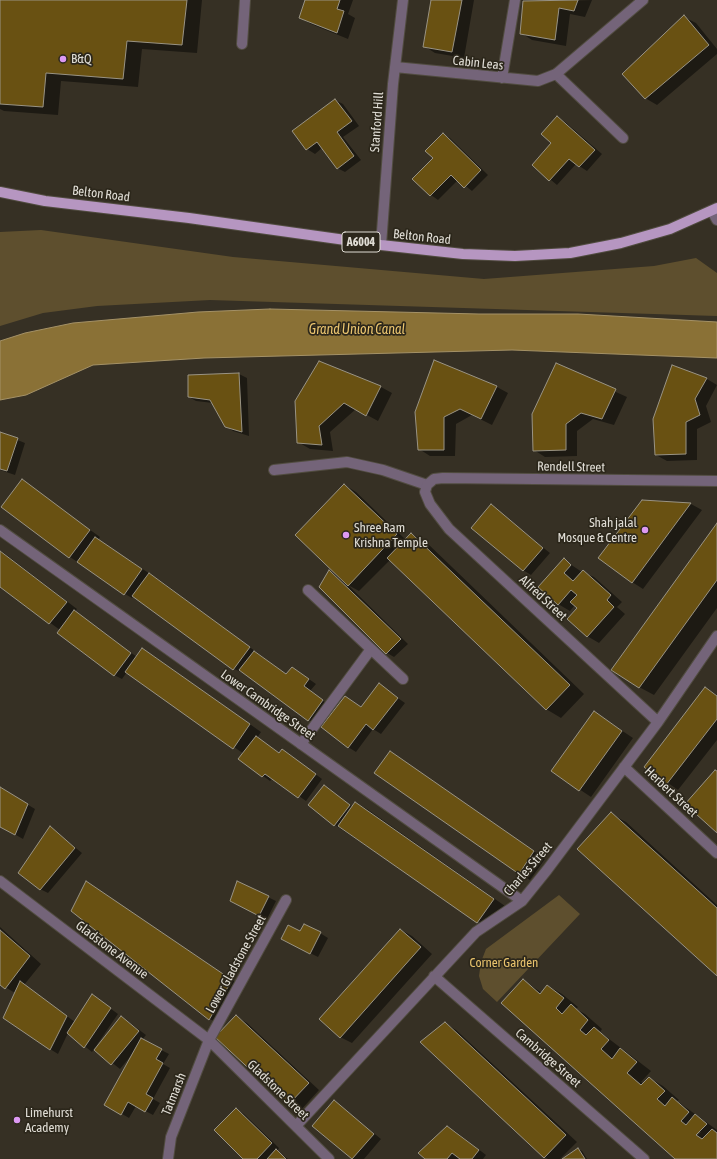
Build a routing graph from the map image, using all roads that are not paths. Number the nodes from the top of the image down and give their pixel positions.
1 (245, 0) edge
2 (403, 0) edge
3 (515, 0) edge
4 (643, 0) edge
5 (242, 44) dead end
6 (395, 67) junction
7 (556, 74) junction
8 (502, 78) junction
9 (623, 138) dead end
10 (0, 192) edge
11 (714, 209) edge
12 (717, 220) edge
13 (381, 245) junction
14 (274, 470) dead end
15 (717, 481) edge
16 (427, 484) junction
17 (0, 530) edge
18 (308, 590) dead end
19 (717, 636) edge
20 (371, 649) junction
21 (403, 679) dead end
22 (658, 722) junction
23 (301, 744) junction
24 (624, 767) junction
25 (717, 853) edge
26 (0, 881) edge
27 (286, 900) dead end
28 (522, 900) junction
29 (434, 976) junction
30 (209, 1040) junction
31 (296, 1126) junction
32 (168, 1159) edge
33 (329, 1159) edge
34 (644, 1159) edge

1 - 5 street
2 - 6 street, Stanford Hill
3 - 8 street
4 - 7 street, Cabin Leas
6 - 8 street, Cabin Leas
6 - 13 street, Stanford Hill
7 - 8 street, Cabin Leas
7 - 9 street
10 - 13 main road, Belton Road / A6004
11 - 12 street
11 - 13 main road, Belton Road / A6004
14 - 16 street
15 - 16 street, Rendell Street
16 - 22 street, Alfred Street
17 - 23 street, Lower Cambridge Street
18 - 20 street
19 - 22 street, Charles Street
20 - 21 street
20 - 23 street
22 - 24 street, Charles Street
23 - 28 street, Lower Cambridge Street
24 - 25 street, Herbert Street
24 - 28 street, Charles Street
26 - 30 street, Gladstone Avenue
27 - 30 street, Lower Gladstone Street
28 - 29 street, Charles Street
29 - 31 street, Charles Street
29 - 34 street, Cambridge Street
30 - 31 street, Gladstone Street
30 - 32 street, Tatmarsh
31 - 33 street, Gladstone Street

